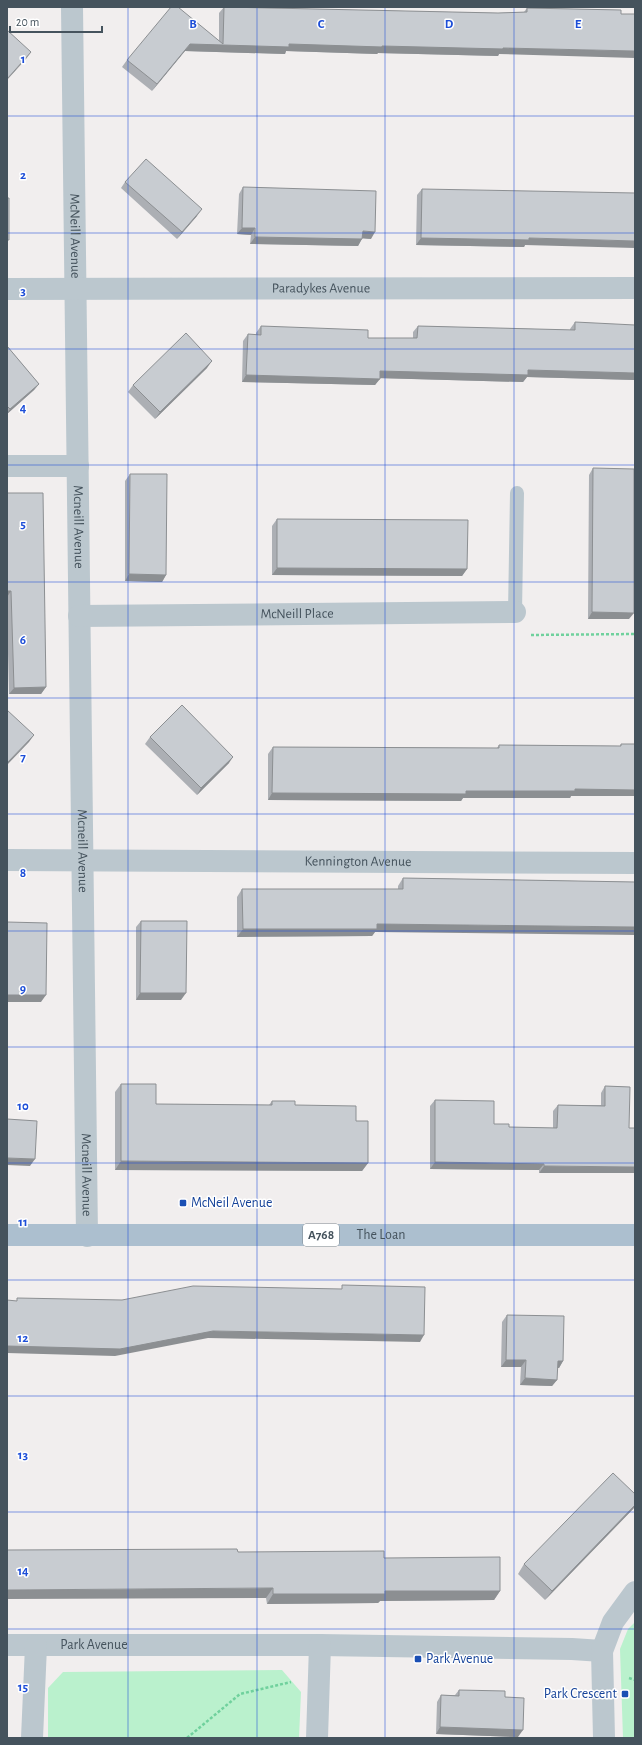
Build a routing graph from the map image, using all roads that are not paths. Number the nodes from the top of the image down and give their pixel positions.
1 (72, 7) edge
2 (75, 288) junction
3 (635, 288) edge
4 (7, 289) edge
5 (7, 466) edge
6 (78, 466) junction
7 (516, 493) dead end
8 (515, 612) joint
9 (79, 616) junction
10 (7, 860) edge
11 (82, 861) junction
12 (635, 863) edge
13 (7, 1235) edge
14 (635, 1235) edge
15 (87, 1236) junction
16 (635, 1592) edge
17 (7, 1645) edge
18 (36, 1646) junction
19 (320, 1646) junction
20 (602, 1651) junction
21 (32, 1738) edge
22 (317, 1738) edge
23 (604, 1738) edge

1 - 2 street, McNeill Avenue
2 - 3 street, Paradykes Avenue
2 - 4 street, Paradykes Avenue
2 - 6 street, McNeill Avenue
5 - 6 street
6 - 9 street, Mcneill Avenue
7 - 8 lane
8 - 9 street, McNeill Place
9 - 11 street, Mcneill Avenue
10 - 11 street, Kennington Avenue
11 - 12 street, Kennington Avenue
11 - 15 street, Mcneill Avenue
13 - 15 main road, The Loan / A768
14 - 15 main road, The Loan / A768
16 - 20 street
17 - 18 street, Park Avenue
18 - 19 street, Park Avenue
18 - 21 street
19 - 20 street, Park Avenue
19 - 22 street
20 - 23 street

